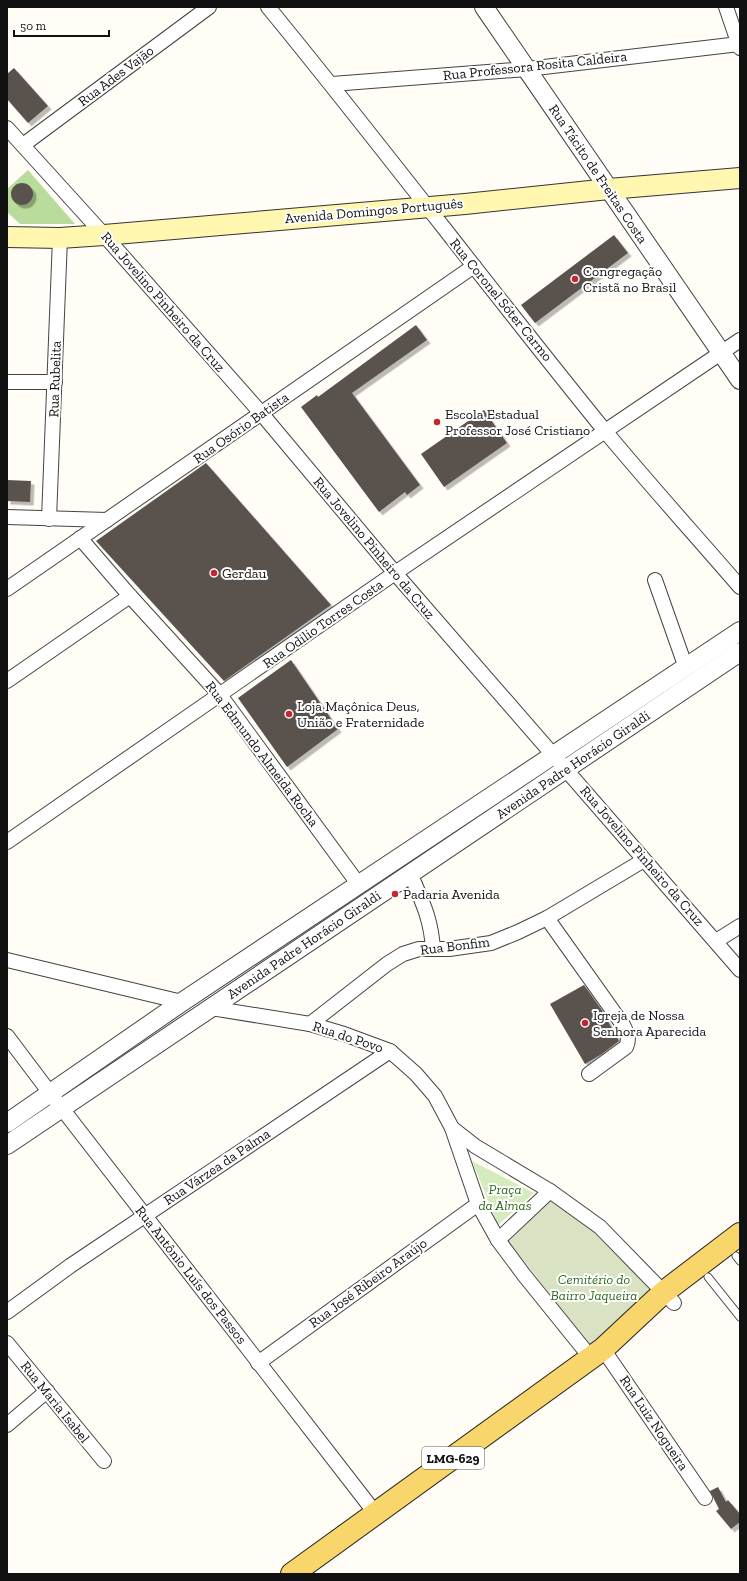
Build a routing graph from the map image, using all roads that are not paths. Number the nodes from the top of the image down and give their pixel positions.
1 (209, 7) edge
2 (268, 7) edge
3 (484, 7) edge
4 (726, 7) edge
5 (739, 46) edge
6 (527, 69) junction
7 (332, 84) junction
8 (7, 128) edge
9 (23, 145) junction
10 (740, 178) edge
11 (609, 189) junction
12 (427, 206) junction
13 (104, 235) junction
14 (7, 237) edge
15 (60, 238) junction
16 (474, 266) junction
17 (740, 340) edge
18 (721, 353) junction
19 (740, 380) edge
20 (7, 382) edge
21 (55, 382) junction
22 (260, 414) junction
23 (606, 431) junction
24 (7, 517) edge
25 (49, 519) junction
26 (107, 520) junction
27 (80, 538) junction
28 (395, 573) junction
29 (655, 580) dead end
30 (740, 587) edge
31 (7, 589) edge
32 (130, 596) junction
33 (740, 631) edge
34 (740, 652) edge
35 (686, 668) junction
36 (7, 681) edge
37 (220, 696) junction
38 (553, 756) junction
39 (566, 770) junction
40 (7, 842) edge
41 (644, 860) junction
42 (410, 873) junction
43 (359, 885) junction
44 (547, 918) junction
45 (740, 926) edge
46 (716, 941) junction
47 (434, 949) junction
48 (7, 960) edge
49 (740, 970) edge
50 (182, 1002) junction
51 (211, 1008) junction
52 (310, 1024) junction
53 (7, 1036) edge
54 (390, 1051) junction
55 (589, 1074) dead end
56 (50, 1093) junction
57 (62, 1108) junction
58 (7, 1123) edge
59 (452, 1128) junction
60 (7, 1145) edge
61 (550, 1191) junction
62 (478, 1204) junction
63 (145, 1216) junction
64 (740, 1234) edge
65 (498, 1240) junction
66 (739, 1257) edge
67 (708, 1277) junction
68 (669, 1298) junction
69 (7, 1312) edge
70 (740, 1317) edge
71 (7, 1343) edge
72 (603, 1349) junction
73 (258, 1363) junction
74 (47, 1392) junction
75 (7, 1425) edge
76 (104, 1461) dead end
77 (705, 1498) dead end
78 (376, 1514) junction
79 (292, 1574) edge

1 - 9 street, Rua Ades Vajão
2 - 7 street, Rua Coronel Sóter Carmo
3 - 6 street, Rua Tácito de Freitas Costa
4 - 5 street
5 - 6 street, Rua Professora Rosita Caldeira
6 - 7 street, Rua Professora Rosita Caldeira
6 - 11 street, Rua Tácito de Freitas Costa
7 - 12 street, Rua Coronel Sóter Carmo
8 - 9 street, Rua Jovelino Pinheiro da Cruz
9 - 13 street, Rua Jovelino Pinheiro da Cruz
10 - 11 main road, Avenida Domingos Português
11 - 12 main road, Avenida Domingos Português
11 - 18 street, Rua Tácito de Freitas Costa
12 - 13 main road, Avenida Domingos Português
12 - 16 street, Rua Coronel Sóter Carmo
13 - 15 main road, Avenida Domingos Português
13 - 22 street, Rua Jovelino Pinheiro da Cruz
14 - 15 main road, Avenida Domingos Português
15 - 21 street, Rua Rubelita
16 - 22 street, Rua Osório Batista
16 - 23 street, Rua Coronel Sóter Carmo
17 - 18 street, Rua Odilio Torres Costa
18 - 19 street, Rua Tácito de Freitas Costa
18 - 23 street, Rua Odilio Torres Costa
20 - 21 street
21 - 25 street, Rua Rubelita
22 - 26 street, Rua Osório Batista
22 - 28 street, Rua Jovelino Pinheiro da Cruz
23 - 28 street, Rua Odilio Torres Costa
23 - 30 street, Rua Coronel Sóter Carmo
24 - 25 street
25 - 26 street
26 - 27 street, Rua Osório Batista
27 - 31 street, Rua Osório Batista
27 - 32 street, Rua Edmundo Almeida Rocha
28 - 37 street, Rua Odilio Torres Costa
28 - 38 street, Rua Jovelino Pinheiro da Cruz
29 - 35 street
32 - 36 street
32 - 37 street, Rua Edmundo Almeida Rocha
33 - 35 street, Avenida Padre Horácio Giraldi
34 - 39 street, Avenida Padre Horácio Giraldi
35 - 38 street, Avenida Padre Horácio Giraldi
37 - 40 street, Rua Odilio Torres Costa
37 - 43 street, Rua Edmundo Almeida Rocha
38 - 39 street, Rua Jovelino Pinheiro da Cruz
38 - 43 street, Avenida Padre Horácio Giraldi
39 - 41 street, Rua Jovelino Pinheiro da Cruz
39 - 42 street, Avenida Padre Horácio Giraldi
41 - 44 street, Rua Bonfim
41 - 46 street, Rua Jovelino Pinheiro da Cruz
42 - 47 street
42 - 51 street, Avenida Padre Horácio Giraldi
43 - 50 street, Avenida Padre Horácio Giraldi
44 - 47 street, Rua Bonfim
44 - 55 street
45 - 46 street
46 - 49 street, Rua Jovelino Pinheiro da Cruz
47 - 52 street, Rua Bonfim
48 - 50 street
50 - 56 street, Avenida Padre Horácio Giraldi
51 - 52 street, Rua do Povo
51 - 57 street, Avenida Padre Horácio Giraldi
52 - 54 street, Rua do Povo
53 - 56 street, Rua Antônio Luís dos Passos
54 - 59 street, Rua do Povo
54 - 63 street, Rua Várzea da Palma
56 - 57 street, Rua Antônio Luís dos Passos
56 - 58 street, Avenida Padre Horácio Giraldi
57 - 60 street, Avenida Padre Horácio Giraldi
57 - 63 street, Rua Antônio Luís dos Passos
59 - 61 street, Rua do Povo
59 - 62 street, Rua Luiz Nogueira
61 - 65 street
61 - 68 street, Rua do Povo
62 - 65 street, Rua Luiz Nogueira
62 - 73 street, Rua José Ribeiro Araújo
63 - 69 street, Rua Várzea da Palma
63 - 73 street, Rua Antônio Luís dos Passos
64 - 68 main road, LMG-629
65 - 72 street, Rua Luiz Nogueira
66 - 67 main road, LMG-629
67 - 68 main road, LMG-629
67 - 70 lane
68 - 72 main road, LMG-629
71 - 74 street, Rua Maria Isabel
72 - 77 street, Rua Luiz Nogueira
72 - 78 main road, LMG-629
73 - 78 street, Rua Antônio Luís dos Passos
74 - 75 street
74 - 76 street, Rua Maria Isabel
78 - 79 main road, LMG-629

